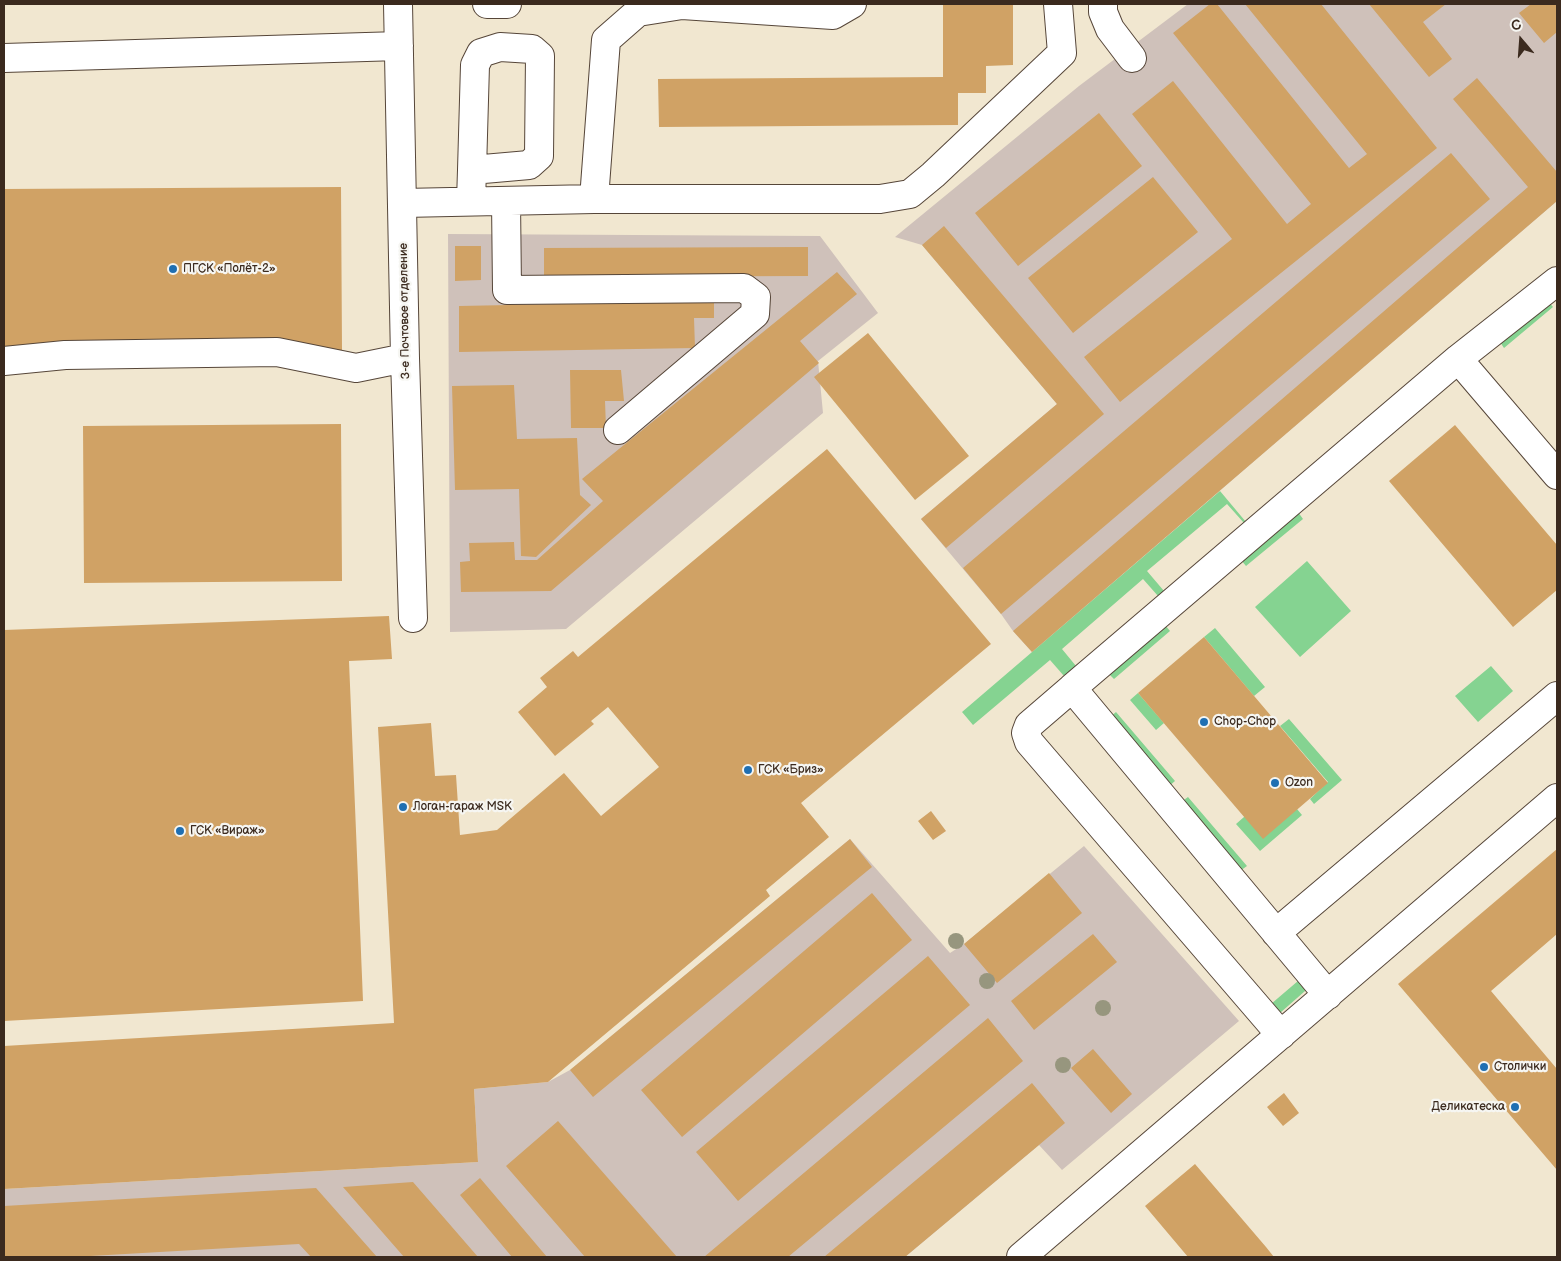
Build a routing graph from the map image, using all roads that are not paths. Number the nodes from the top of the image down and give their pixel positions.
1 (398, 4) edge
2 (487, 4) edge
3 (507, 4) edge
4 (852, 4) edge
5 (1058, 4) edge
6 (1103, 4) edge
7 (399, 46) junction
8 (4, 58) edge
9 (1132, 58) dead end
10 (472, 170) junction
11 (594, 199) junction
12 (470, 201) junction
13 (506, 201) junction
14 (403, 204) junction
15 (1557, 280) edge
16 (405, 358) junction
17 (1458, 358) junction
18 (4, 360) edge
19 (618, 430) dead end
20 (1557, 475) edge
21 (413, 618) dead end
22 (1072, 688) junction
23 (1557, 696) edge
24 (1557, 798) edge
25 (1276, 933) junction
26 (1328, 995) junction
27 (1281, 1035) junction
28 (1021, 1257) edge

1 - 7 street, 3-е Почтовое отделение
2 - 3 street
4 - 11 street
5 - 11 street
6 - 9 street
7 - 8 street
7 - 14 street, 3-е Почтовое отделение
10 - 10 street
10 - 12 street
11 - 13 street
12 - 13 street
12 - 14 street
13 - 19 street
14 - 16 street, 3-е Почтовое отделение
15 - 17 street
16 - 18 street
16 - 21 street, 3-е Почтовое отделение
17 - 20 street
17 - 22 street
22 - 25 street
22 - 27 street
23 - 25 street
24 - 26 street
25 - 26 street
26 - 27 street
27 - 28 street

